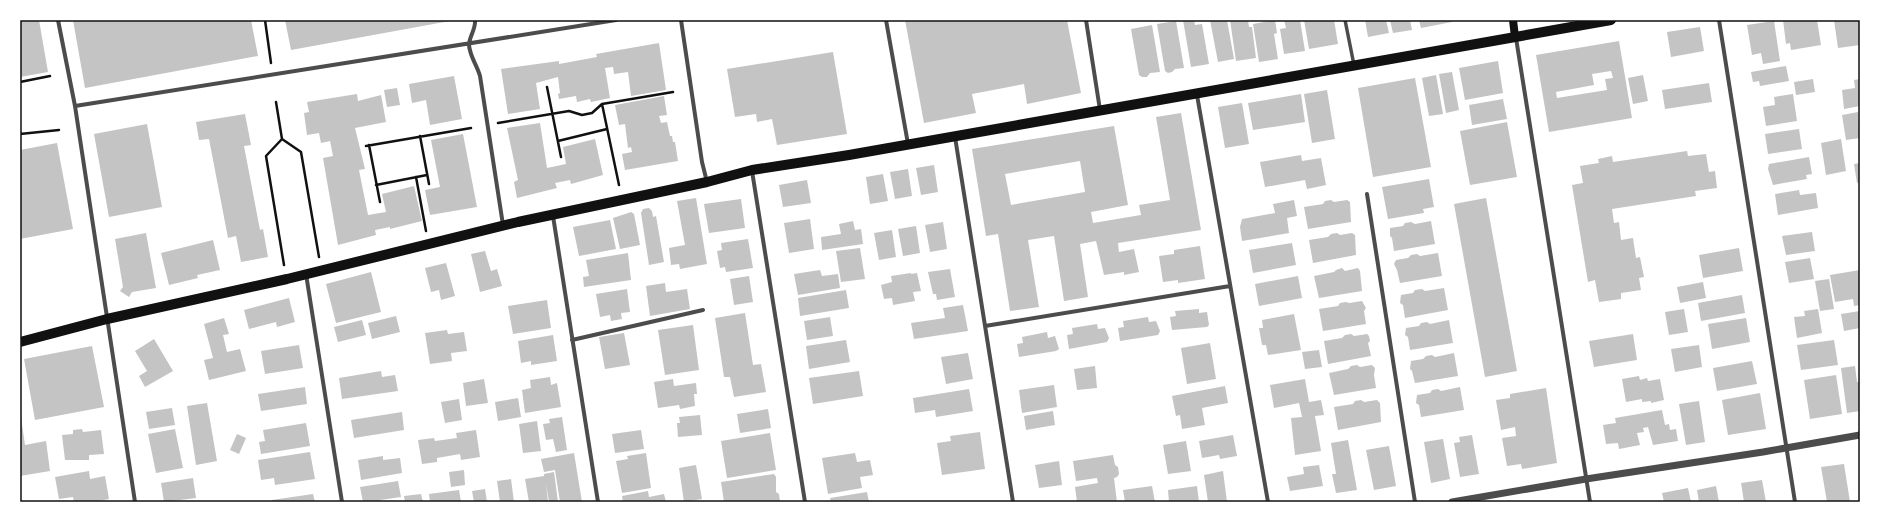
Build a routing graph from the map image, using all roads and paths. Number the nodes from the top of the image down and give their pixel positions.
1 (58, 20) edge
2 (265, 20) edge
3 (475, 20) edge
4 (616, 20) edge
5 (681, 20) edge
6 (886, 20) edge
7 (1086, 20) edge
8 (1345, 20) edge
9 (1513, 20) edge
10 (1611, 20) edge
11 (1719, 20) edge
12 (1515, 37) junction
13 (469, 43) junction
14 (271, 63) dead end
15 (1354, 66) junction
16 (50, 76) dead end
17 (20, 82) edge
18 (547, 87) dead end
19 (673, 92) dead end
20 (1196, 93) junction
21 (276, 102) dead end
22 (602, 104) junction
23 (75, 106) junction
24 (1100, 110) junction
25 (552, 114) junction
26 (497, 123) dead end
27 (472, 128) dead end
28 (608, 129) junction
29 (59, 130) dead end
30 (20, 134) edge
31 (420, 136) junction
32 (955, 136) junction
33 (282, 139) junction
34 (558, 141) junction
35 (908, 144) junction
36 (561, 157) dead end
37 (752, 170) junction
38 (427, 175) junction
39 (416, 177) junction
40 (707, 182) junction
41 (429, 184) dead end
42 (376, 185) junction
43 (619, 185) dead end
44 (1367, 194) dead end
45 (380, 202) dead end
46 (553, 214) junction
47 (503, 225) junction
48 (426, 231) dead end
49 (319, 258) dead end
50 (284, 268) dead end
51 (306, 274) junction
52 (1230, 286) junction
53 (703, 310) dead end
54 (107, 319) junction
55 (985, 326) junction
56 (572, 340) junction
57 (20, 342) edge
58 (1860, 435) edge
59 (1787, 448) junction
60 (1586, 478) junction
61 (135, 502) edge
62 (342, 502) edge
63 (598, 502) edge
64 (805, 502) edge
65 (1013, 502) edge
66 (1268, 502) edge
67 (1415, 502) edge
68 (1452, 502) edge
69 (1590, 502) edge
70 (1795, 502) edge

1 - 23 street
2 - 14 path
3 - 13 street
4 - 13 street
5 - 40 street
6 - 35 street
7 - 24 street
8 - 15 street
9 - 12 main road
10 - 12 main road
11 - 59 street
12 - 15 main road
12 - 60 street
13 - 23 street
13 - 47 street
15 - 20 main road
16 - 17 path
18 - 25 path
19 - 22 path
20 - 24 main road
20 - 52 street
21 - 33 path
22 - 25 path
22 - 28 path
23 - 54 street
24 - 32 main road
25 - 26 path
25 - 34 path
27 - 31 path
28 - 34 path
28 - 43 path
29 - 30 path
31 - 38 path
31 - 42 path
32 - 35 main road
32 - 55 street
33 - 49 path
33 - 50 path
34 - 36 path
35 - 37 main road
37 - 40 main road
37 - 64 street
38 - 39 path
38 - 41 path
39 - 42 path
39 - 48 path
40 - 46 main road
42 - 45 path
44 - 67 street
46 - 47 main road
46 - 56 street
47 - 51 main road
51 - 54 main road
51 - 62 street
52 - 55 street
52 - 66 street
53 - 56 street
54 - 57 main road
54 - 61 street
55 - 65 street
56 - 63 street
58 - 59 street
59 - 60 street
59 - 70 street
60 - 68 street
60 - 69 street

